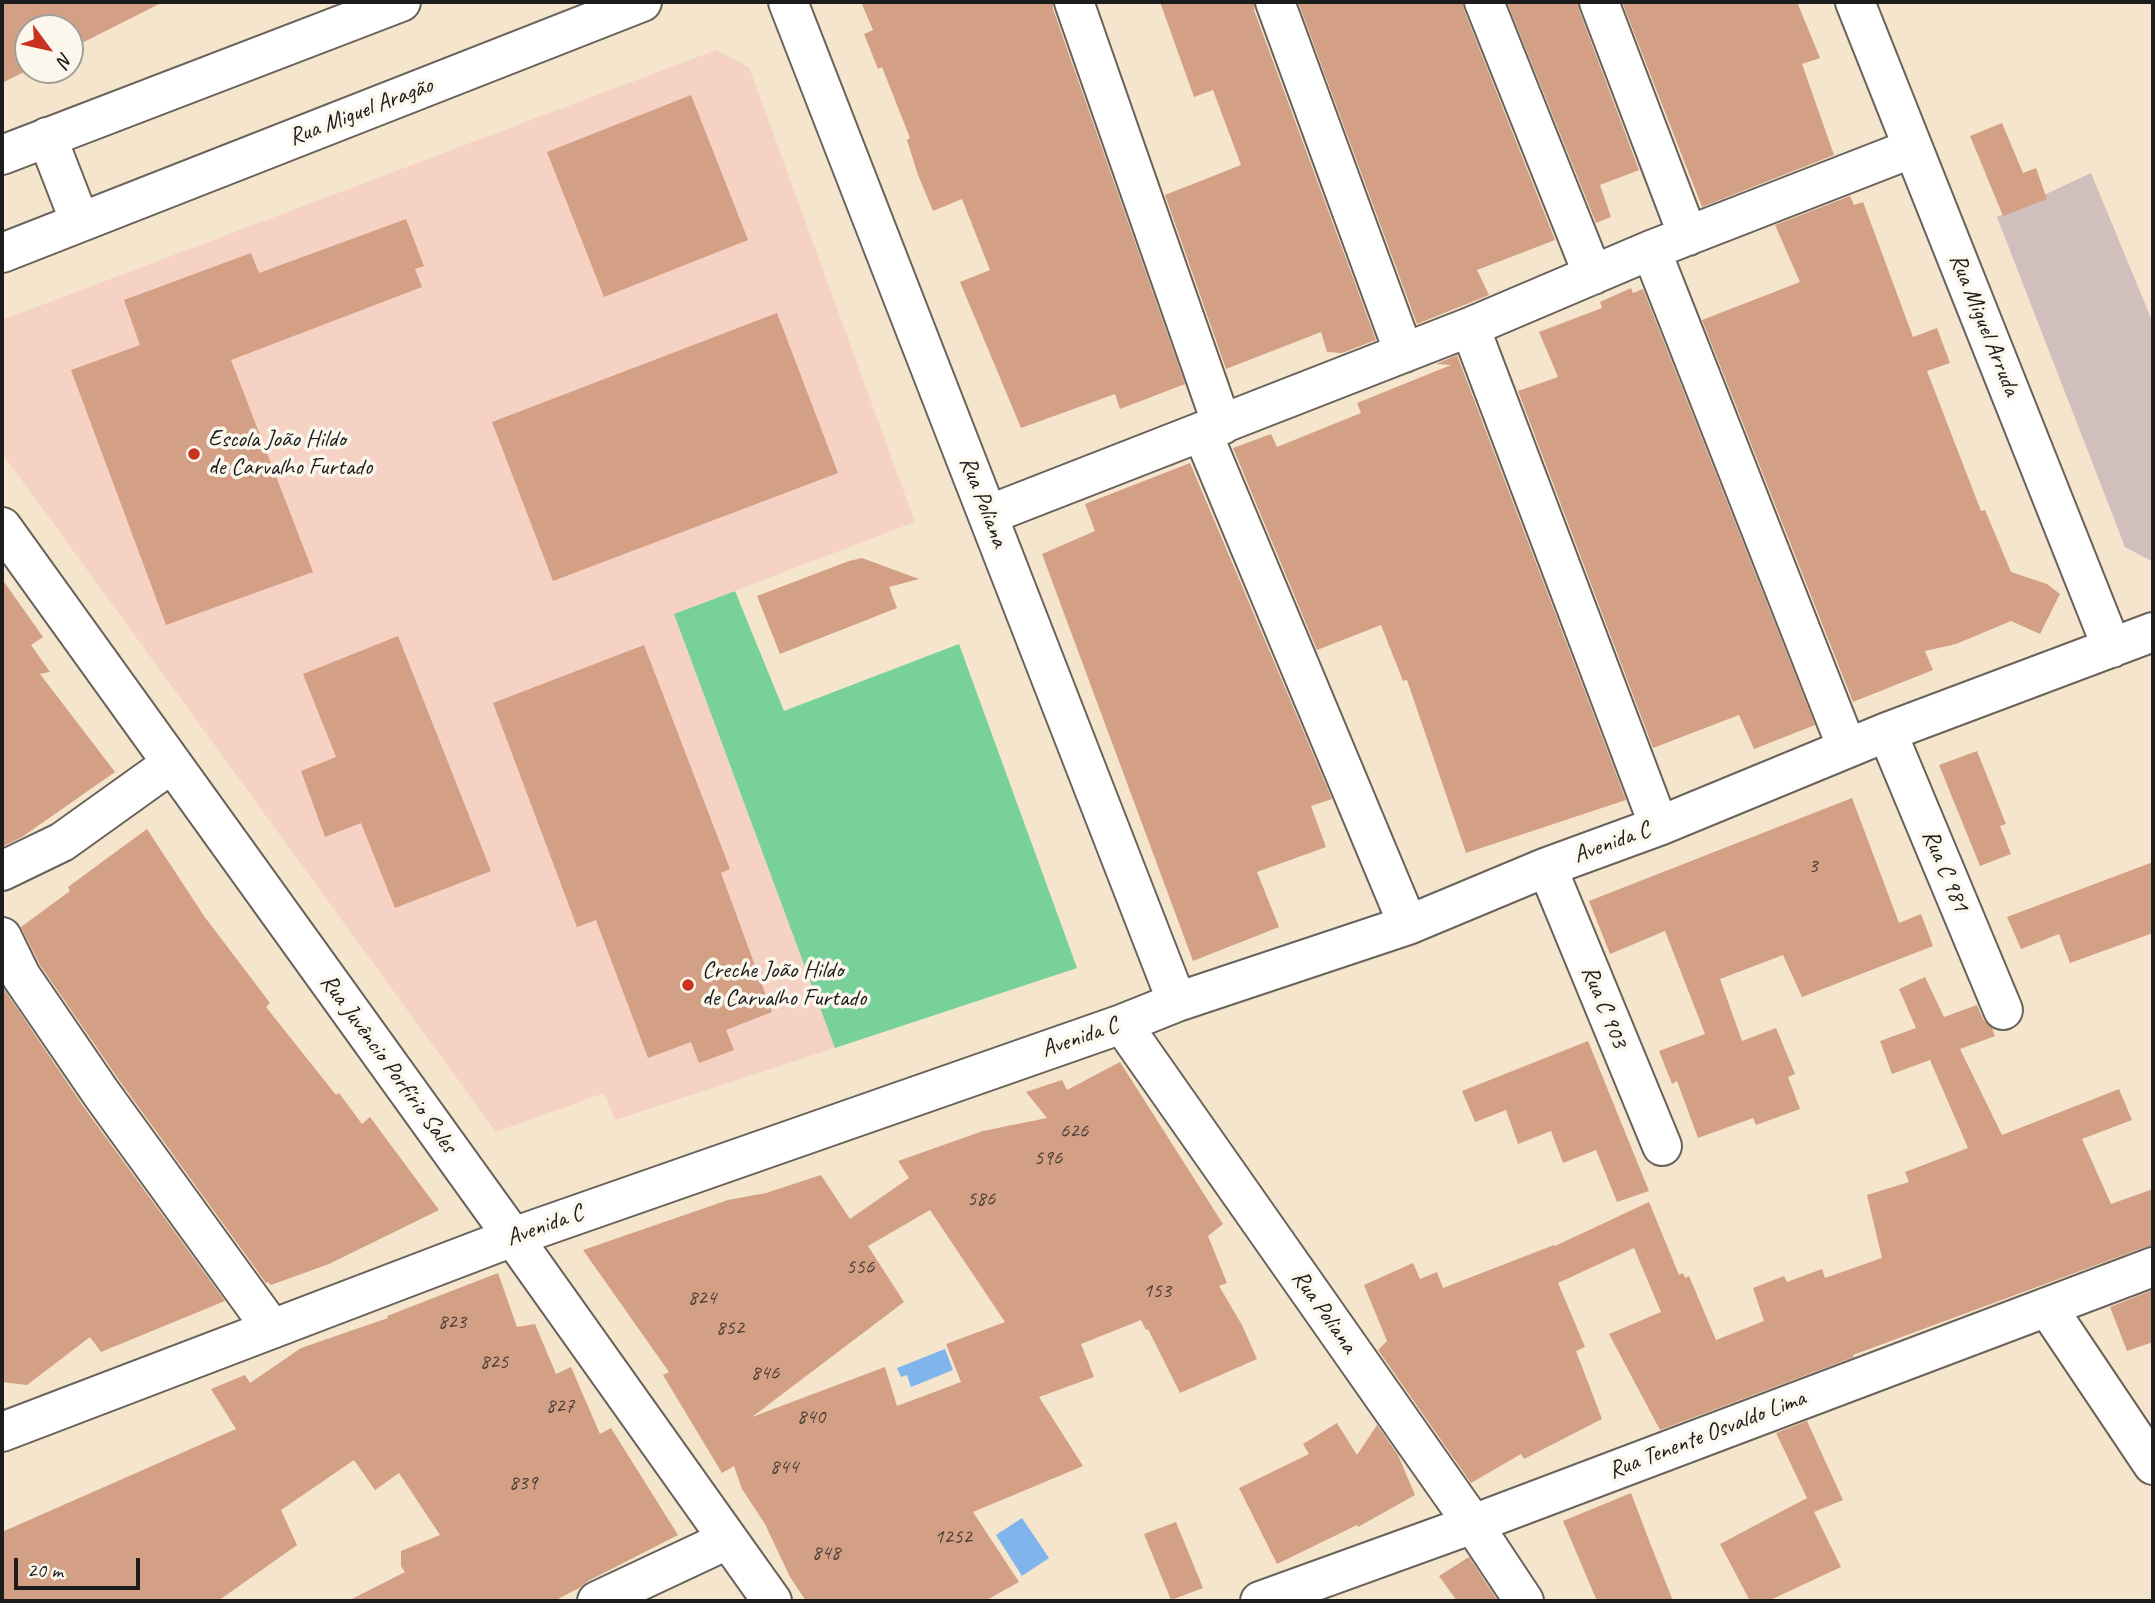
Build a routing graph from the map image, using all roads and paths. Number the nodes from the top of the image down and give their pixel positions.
1 (401, 2) edge
2 (642, 2) edge
3 (788, 2) edge
4 (1074, 2) edge
5 (1275, 2) edge
6 (1484, 2) edge
7 (1599, 2) edge
8 (1855, 2) edge
9 (47, 137) junction
10 (1913, 148) junction
11 (2, 155) edge
12 (80, 222) junction
13 (1688, 236) junction
14 (1651, 250) junction
15 (2, 253) edge
16 (1593, 275) junction
17 (1470, 327) junction
18 (1404, 353) junction
19 (1212, 429) junction
20 (988, 515) junction
21 (2, 527) edge
22 (2153, 632) edge
23 (2112, 648) junction
24 (1887, 732) junction
25 (1847, 748) junction
26 (172, 764) junction
27 (1659, 826) junction
28 (1547, 867) junction
29 (2, 871) edge
30 (1408, 925) junction
31 (2, 937) edge
32 (1177, 1002) junction
33 (2003, 1010) dead end
34 (1122, 1024) junction
35 (1662, 1146) dead end
36 (513, 1237) junction
37 (2153, 1267) edge
38 (2046, 1307) junction
39 (272, 1328) junction
40 (2, 1432) edge
41 (2153, 1465) edge
42 (1473, 1524) junction
43 (727, 1540) junction
44 (597, 1601) edge
45 (772, 1601) edge
46 (1260, 1601) edge
47 (1524, 1601) edge

1 - 9 street
2 - 12 street, Rua Miguel Aragão
3 - 20 street, Rua Poliana
4 - 19 street
5 - 18 street
6 - 16 street
7 - 13 street
8 - 10 street, Rua Miguel Arruda
9 - 11 street
9 - 12 street
10 - 13 street
10 - 23 street, Rua Miguel Arruda
12 - 15 street, Rua Miguel Aragão
13 - 14 street
14 - 16 street
14 - 25 street
16 - 17 street
17 - 18 street
17 - 27 street
18 - 19 street
19 - 20 street
19 - 30 street
20 - 32 street, Rua Poliana
21 - 26 street, Rua Juvêncio Porfírio Sales
22 - 23 street, Avenida C
23 - 24 street, Avenida C
24 - 25 street, Avenida C
24 - 33 street, Rua C 981
25 - 27 street, Avenida C
26 - 29 street
26 - 36 street, Rua Juvêncio Porfírio Sales
27 - 28 street, Avenida C
28 - 30 street, Avenida C
28 - 35 street, Rua C 903
30 - 32 street, Avenida C
31 - 39 street
32 - 34 street, Avenida C
34 - 36 street, Avenida C
34 - 42 street, Rua Poliana
36 - 39 street, Avenida C
36 - 43 street, Rua Juvêncio Porfírio Sales
37 - 38 street, Rua Tenente Osvaldo Lima
38 - 41 street
38 - 42 street, Rua Tenente Osvaldo Lima
39 - 40 street, Avenida C
42 - 46 street, Rua Tenente Osvaldo Lima
42 - 47 street, Rua Poliana
43 - 44 street
43 - 45 street, Rua Juvêncio Porfírio Sales

